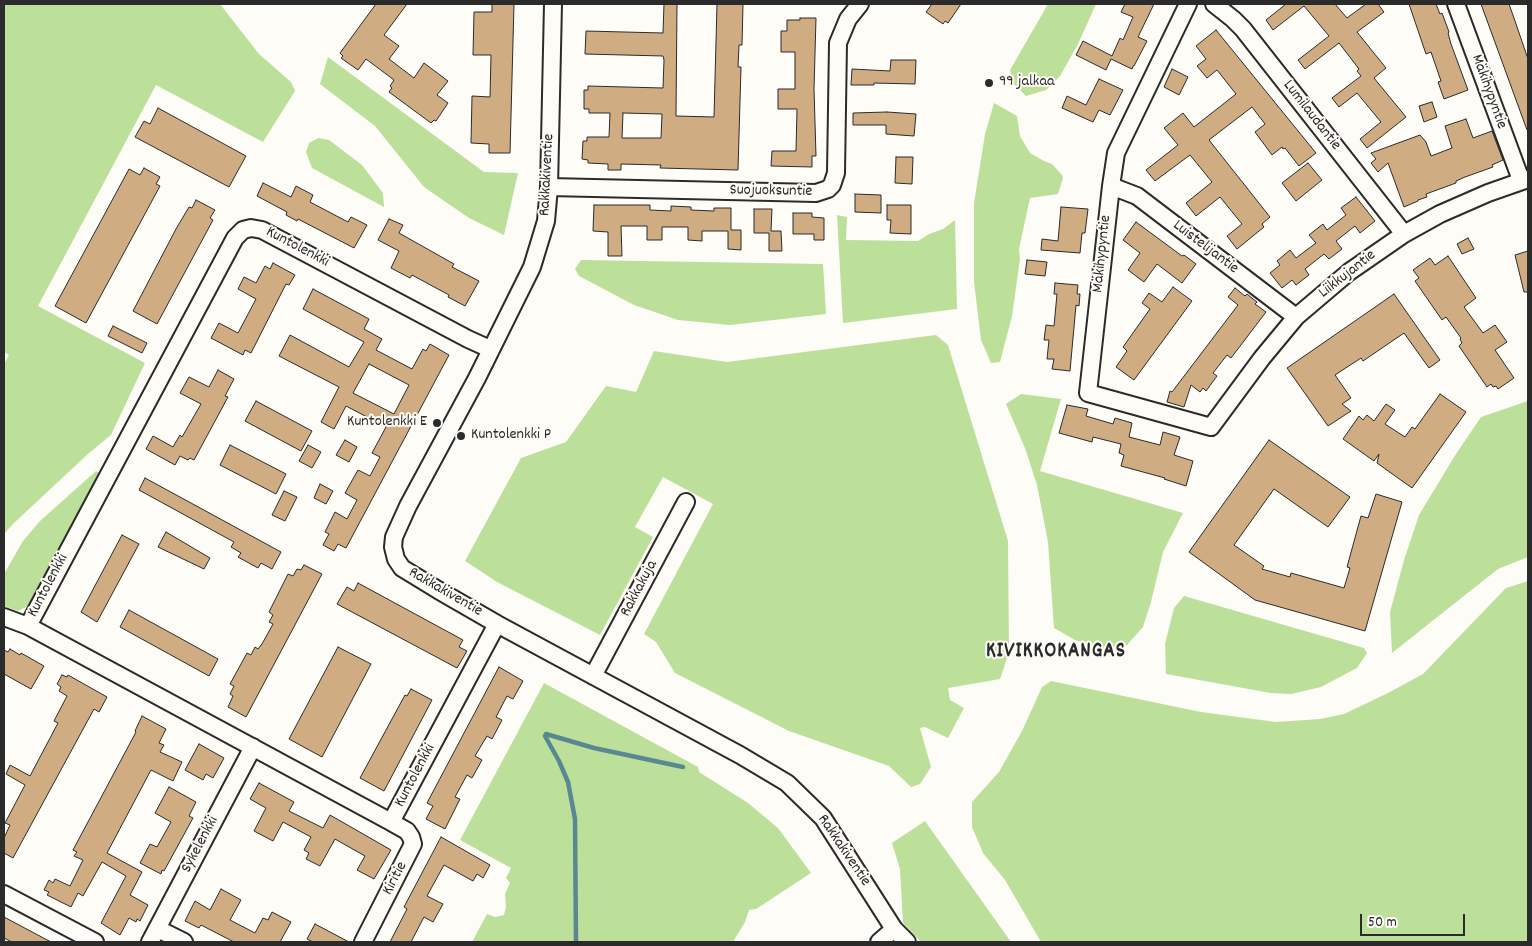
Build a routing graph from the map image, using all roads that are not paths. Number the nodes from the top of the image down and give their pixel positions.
1 (554, 4) edge
2 (860, 4) edge
3 (1188, 4) edge
4 (1214, 4) edge
5 (1456, 4) edge
6 (1525, 179) edge
7 (1110, 186) junction
8 (550, 187) junction
9 (1404, 234) junction
10 (1296, 317) junction
11 (490, 349) junction
12 (1211, 427) joint
13 (686, 502) dead end
14 (4, 617) edge
15 (497, 624) junction
16 (28, 626) junction
17 (594, 676) junction
18 (253, 747) junction
19 (391, 822) junction
20 (4, 894) edge
21 (894, 929) junction
22 (154, 936) edge
23 (95, 942) edge
24 (184, 942) edge
25 (363, 942) edge
26 (879, 942) edge
27 (907, 942) edge

1 - 8 street, Rakkakiventie
2 - 8 street, Suojuoksuntie
3 - 7 street, Mäkihypyntie
4 - 9 street, Lumilaudantie
5 - 6 street, Mäkihypyntie
6 - 9 street, Liikkujantie
7 - 10 street, Luistelijantie
7 - 12 street, Mäkihypyntie
8 - 11 street, Rakkakiventie
9 - 10 street, Liikkujantie
10 - 12 street, Liikkujantie
11 - 15 street, Rakkakiventie
11 - 16 street, Kuntolenkki
13 - 17 street, Rakkakuja
14 - 16 street
15 - 17 street, Rakkakiventie
15 - 19 street, Kuntolenkki
16 - 18 street, Kuntolenkki
17 - 21 street, Rakkakiventie
18 - 19 street, Kuntolenkki
18 - 22 street, Sykelenkki
19 - 25 street, Kiritie
20 - 23 street
21 - 26 street
21 - 27 street, Rakkakiventie
22 - 24 street

